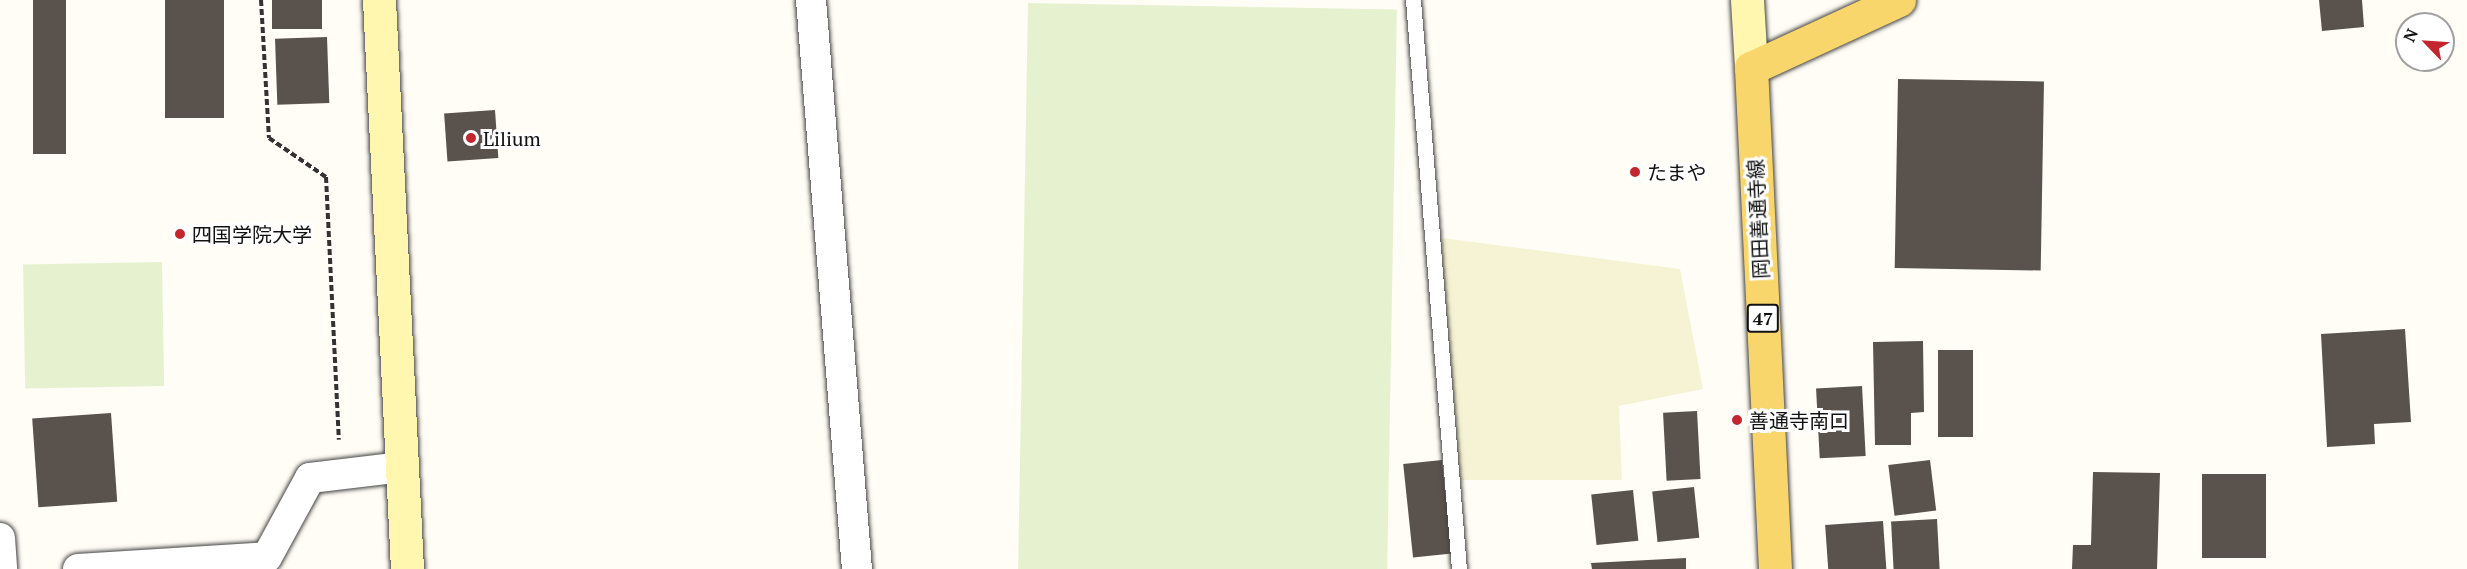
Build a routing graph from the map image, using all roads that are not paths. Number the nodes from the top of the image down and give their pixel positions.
1 (379, 0) edge
2 (811, 0) edge
3 (1413, 0) edge
4 (1747, 0) edge
5 (1899, 0) edge
6 (1751, 68) junction
7 (402, 467) junction
8 (0, 538) edge
9 (2, 569) edge
10 (78, 569) edge
11 (407, 569) edge
12 (857, 569) edge
13 (1459, 569) edge
14 (1775, 569) edge

1 - 7 street
2 - 12 street
3 - 13 lane
4 - 6 street
5 - 6 main road
6 - 14 main road, 岡田善通寺線 / 47
7 - 10 street
7 - 11 street
8 - 9 street

